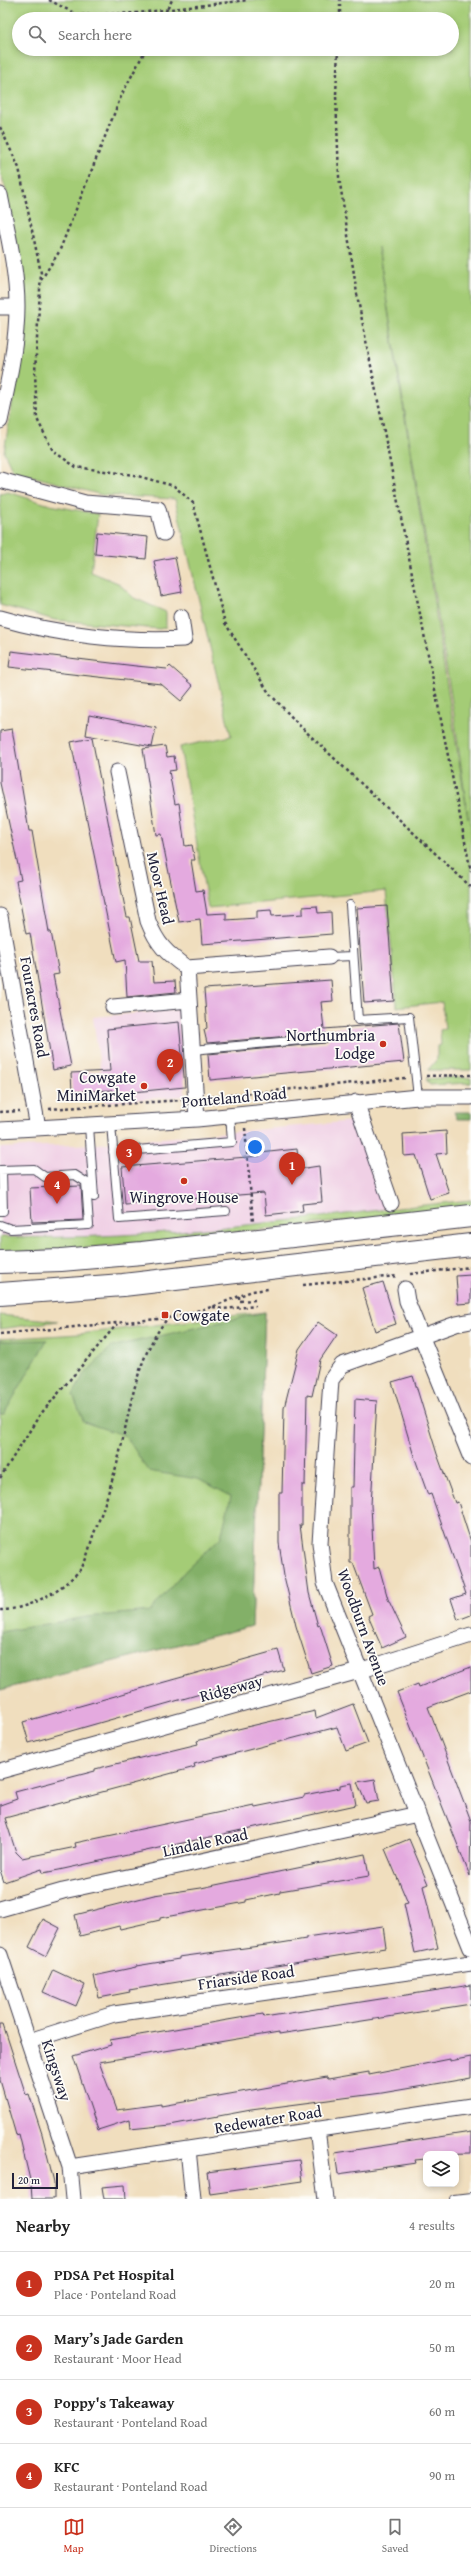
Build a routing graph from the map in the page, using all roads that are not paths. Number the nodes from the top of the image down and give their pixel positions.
1 (0, 195) edge
2 (0, 307) edge
3 (17, 307) junction
4 (0, 421) edge
5 (0, 480) edge
6 (164, 532) dead end
7 (181, 617) dead end
8 (0, 618) edge
9 (117, 772) dead end
10 (350, 906) dead end
11 (0, 916) edge
12 (353, 956) junction
13 (329, 957) joint
14 (187, 968) junction
15 (189, 1000) junction
16 (113, 1007) dead end
17 (325, 1038) dead end
18 (192, 1050) junction
19 (418, 1097) junction
20 (471, 1097) edge
21 (356, 1102) junction
22 (197, 1119) junction
23 (231, 1120) junction
24 (111, 1124) junction
25 (89, 1126) junction
26 (38, 1128) junction
27 (0, 1130) edge
28 (113, 1152) junction
29 (1, 1171) edge
30 (94, 1198) dead end
31 (391, 1203) dead end
32 (226, 1210) dead end
33 (0, 1211) edge
34 (471, 1216) edge
35 (0, 1225) edge
36 (471, 1245) edge
37 (0, 1262) edge
38 (405, 1290) dead end
39 (0, 1294) edge
40 (471, 1321) edge
41 (422, 1338) junction
42 (471, 1458) edge
43 (471, 1635) edge
44 (359, 1671) junction
45 (0, 1770) edge
46 (418, 1814) junction
47 (0, 1909) edge
48 (471, 1948) edge
49 (0, 1955) edge
50 (471, 1963) edge
51 (29, 2041) junction
52 (471, 2106) edge
53 (317, 2129) junction
54 (188, 2149) junction
55 (70, 2167) junction
56 (471, 2196) edge
57 (73, 2199) edge
58 (193, 2199) edge
59 (326, 2199) edge
60 (455, 2199) edge

1 - 3 street
2 - 3 street
3 - 4 street
5 - 6 street
7 - 8 street
9 - 14 street, Moor Head
10 - 12 lane
11 - 26 street, Fouracres Road
12 - 13 lane
12 - 19 lane
13 - 14 street
14 - 15 street
15 - 16 street
15 - 18 street
17 - 18 lane
18 - 22 street
19 - 20 street, Ponteland Road
19 - 21 street, Ponteland Road
21 - 23 street, Ponteland Road
21 - 31 street
22 - 23 street, Ponteland Road
22 - 24 street, Ponteland Road
23 - 28 lane
24 - 25 street, Ponteland Road
24 - 28 lane
25 - 26 street, Ponteland Road
25 - 30 lane
26 - 27 street, Ponteland Road
28 - 32 lane
29 - 33 lane
29 - 35 lane
34 - 37 highway
36 - 39 highway
38 - 41 street
40 - 41 street, Woodburn Avenue
41 - 42 street
41 - 44 street, Woodburn Avenue
43 - 44 street, Ridgeway
44 - 45 street, Ridgeway
44 - 46 street, Woodburn Avenue
46 - 47 street, Lindale Road
46 - 48 street, Woodburn Avenue
49 - 51 street, Kingsway
50 - 51 street, Friarside Road
51 - 55 street, Kingsway
52 - 53 street, Redewater Road
53 - 54 street, Redewater Road
53 - 59 street
54 - 55 street, Redewater Road
54 - 58 street
55 - 57 street, Kingsway
56 - 60 lane

